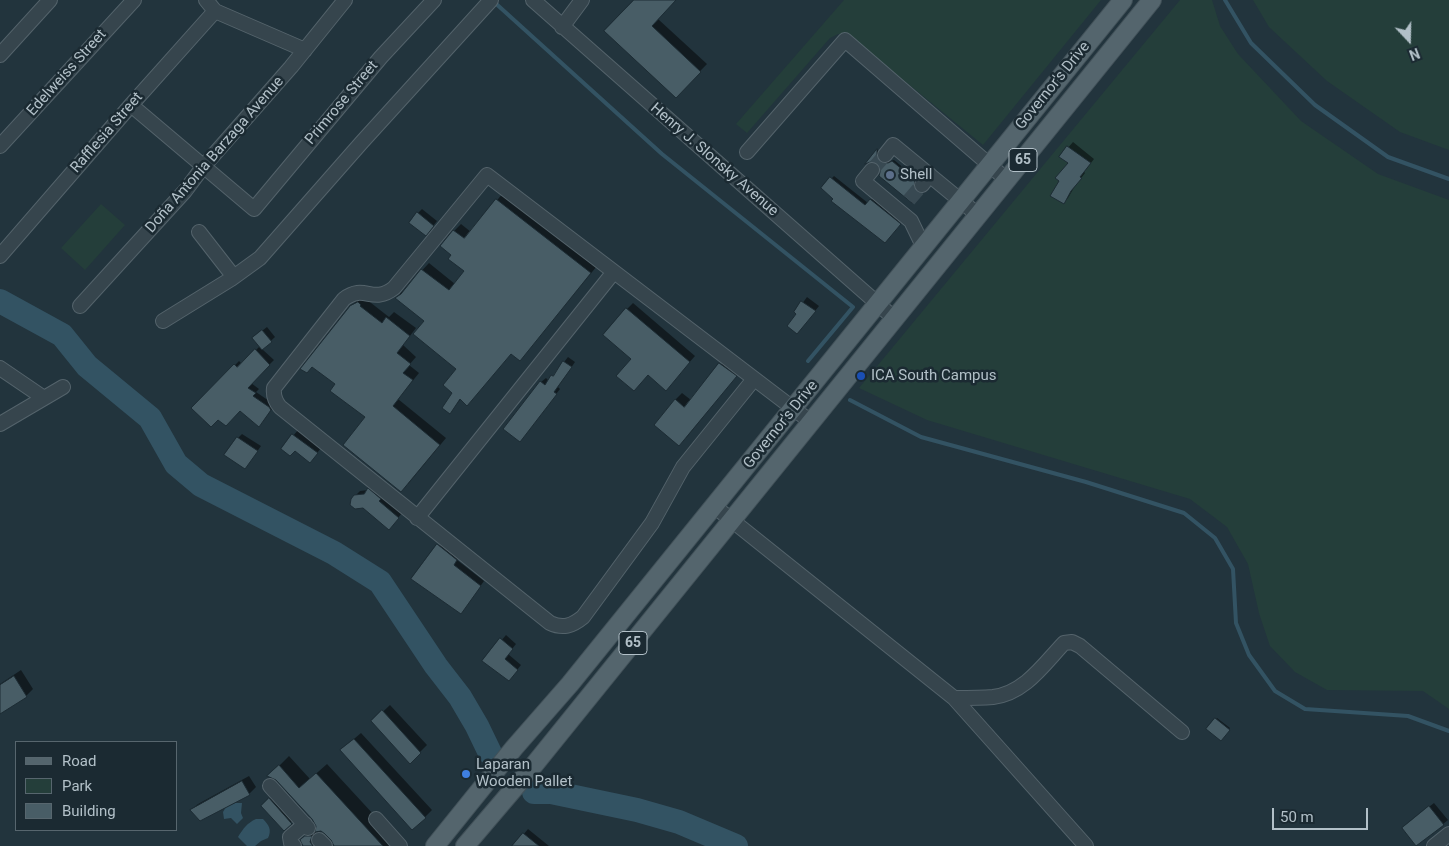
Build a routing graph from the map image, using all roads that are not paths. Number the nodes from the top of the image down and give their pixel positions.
1 (50, 0) edge
2 (134, 0) edge
3 (345, 0) edge
4 (434, 0) edge
5 (491, 0) edge
6 (582, 0) edge
7 (1123, 0) edge
8 (1152, 0) edge
9 (541, 3) edge
10 (210, 5) edge
11 (562, 27) junction
12 (305, 50) junction
13 (0, 55) edge
14 (131, 105) junction
15 (0, 146) edge
16 (747, 152) dead end
17 (885, 155) dead end
18 (989, 164) junction
19 (203, 167) junction
20 (872, 170) tunnel mouth
21 (1007, 180) junction
22 (909, 200) tunnel mouth
23 (961, 200) junction
24 (900, 212) junction
25 (978, 215) junction
26 (199, 232) dead end
27 (924, 248) junction
28 (0, 256) edge
29 (614, 273) junction
30 (234, 276) junction
31 (878, 304) junction
32 (80, 306) dead end
33 (895, 319) junction
34 (163, 321) dead end
35 (0, 368) edge
36 (754, 379) junction
37 (63, 387) dead end
38 (44, 398) junction
39 (794, 409) junction
40 (811, 422) junction
41 (0, 424) edge
42 (714, 506) junction
43 (417, 518) junction
44 (732, 521) junction
45 (954, 698) junction
46 (1182, 732) dead end
47 (270, 786) dead end
48 (376, 819) dead end
49 (1449, 834) edge
50 (294, 846) edge
51 (400, 846) edge
52 (435, 846) edge
53 (465, 846) edge
54 (1086, 846) edge
55 (1434, 846) edge

1 - 13 street
2 - 15 street, Edelweiss Street
3 - 12 street, Doña Antonia Barzaga Avenue
4 - 19 street, Primrose Street
5 - 30 street
6 - 11 street
7 - 18 main road, Governor's Drive / 65
8 - 21 main road, Governor's Drive / 65
9 - 11 street, Henry J. Slonsky Avenue
10 - 12 street
10 - 14 street, Rafflesia Street
11 - 31 street, Henry J. Slonsky Avenue
12 - 19 street, Doña Antonia Barzaga Avenue
14 - 19 street
14 - 28 street, Rafflesia Street
16 - 18 street
17 - 23 street
18 - 21 street
18 - 23 main road, Governor's Drive / 65
19 - 32 street, Doña Antonia Barzaga Avenue
20 - 24 street
21 - 25 main road, Governor's Drive / 65
22 - 24 street
23 - 25 street
23 - 27 main road, Governor's Drive / 65
24 - 27 street
25 - 33 main road, Governor's Drive / 65
26 - 30 street
27 - 31 main road, Governor's Drive / 65
29 - 36 street
29 - 43 street
29 - 43 street
30 - 34 street
31 - 33 street, Henry J. Slonsky Avenue
31 - 39 main road, Governor's Drive / 65
33 - 40 main road, Governor's Drive / 65
35 - 38 street
36 - 39 street
36 - 43 street
37 - 38 street
38 - 41 street
39 - 40 street
39 - 42 main road, Governor's Drive / 65
40 - 44 main road, Governor's Drive / 65
42 - 44 street
42 - 52 main road, Governor's Drive / 65
44 - 45 street
44 - 53 main road, Governor's Drive / 65
45 - 46 street
45 - 54 street
47 - 50 street
48 - 51 street
49 - 55 street

